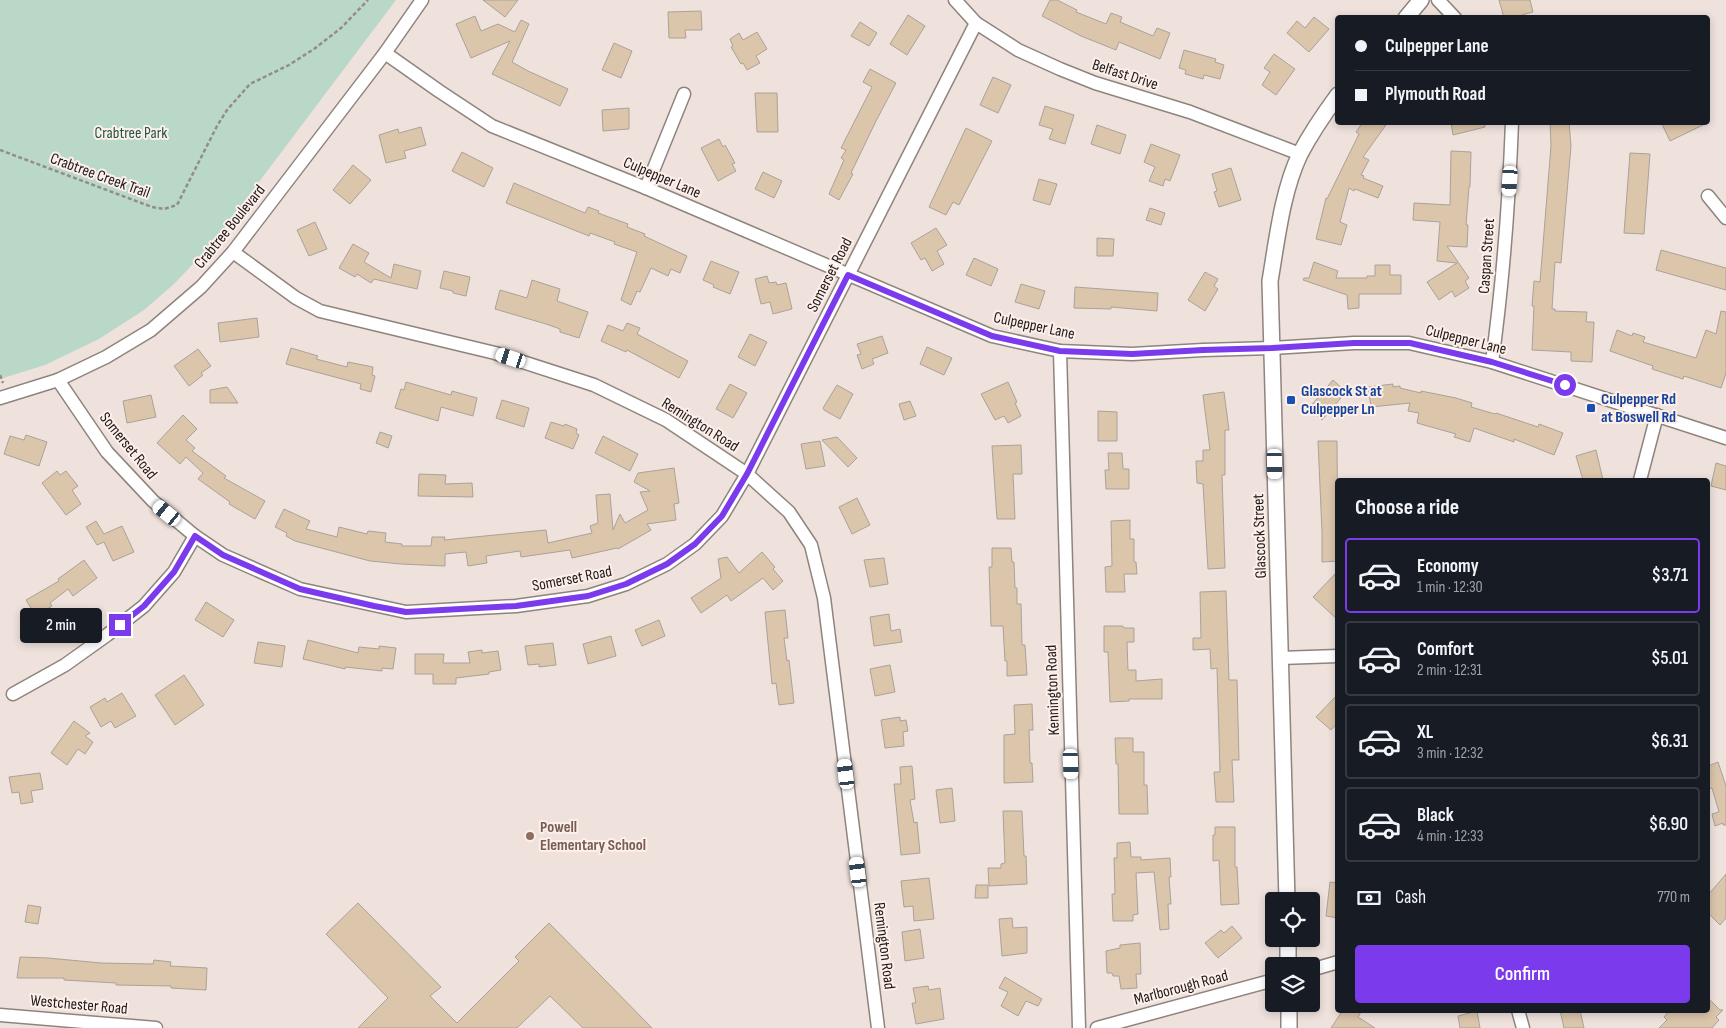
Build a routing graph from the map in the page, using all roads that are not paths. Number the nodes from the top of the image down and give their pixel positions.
1 (422, 0) edge
2 (955, 0) edge
3 (1421, 0) edge
4 (1438, 0) edge
5 (1408, 15) edge
6 (1452, 15) edge
7 (976, 23) junction
8 (385, 53) junction
9 (684, 94) dead end
10 (1335, 99) edge
11 (1512, 125) edge
12 (1300, 154) junction
13 (646, 188) junction
14 (1708, 196) dead end
15 (1726, 218) edge
16 (233, 252) junction
17 (848, 275) junction
18 (1272, 348) junction
19 (1060, 351) junction
20 (1492, 362) junction
21 (58, 380) junction
22 (0, 398) edge
23 (1657, 415) junction
24 (1726, 438) edge
25 (747, 474) junction
26 (1641, 478) edge
27 (195, 536) junction
28 (1335, 656) edge
29 (1280, 658) junction
30 (13, 694) dead end
31 (1287, 892) edge
32 (1335, 963) edge
33 (1320, 967) edge
34 (1265, 982) edge
35 (1289, 1012) edge
36 (1519, 1013) edge
37 (0, 1015) edge
38 (156, 1028) edge
39 (878, 1028) edge
40 (1079, 1028) edge
41 (1097, 1028) edge
42 (1289, 1028) edge
43 (1523, 1028) edge

1 - 8 street, Crabtree Boulevard
2 - 7 street, Belfast Drive
3 - 5 street
4 - 6 street
7 - 12 street, Belfast Drive
7 - 17 street, Somerset Road
8 - 13 street, Culpepper Lane
8 - 16 street, Crabtree Boulevard
9 - 13 street
10 - 12 street, Glascock Street
11 - 20 street, Caspan Street
12 - 18 street, Glascock Street
13 - 17 street, Culpepper Lane
14 - 15 street
16 - 21 street, Crabtree Boulevard
16 - 25 street, Remington Road
17 - 19 street, Culpepper Lane
17 - 25 street, Somerset Road
18 - 19 street, Culpepper Lane
18 - 20 street, Culpepper Lane
18 - 29 street, Glascock Street
19 - 40 street, Kennington Road
20 - 23 street, Culpepper Lane
21 - 22 street, Crabtree Boulevard
21 - 27 street, Somerset Road
23 - 24 street, Culpepper Lane
23 - 26 street
25 - 27 street, Somerset Road
25 - 39 street, Remington Road
27 - 30 street
28 - 29 street
29 - 31 street, Glascock Street
32 - 33 street
34 - 41 street, Marlborough Road
35 - 42 street
36 - 43 street
37 - 38 street, Westchester Road

